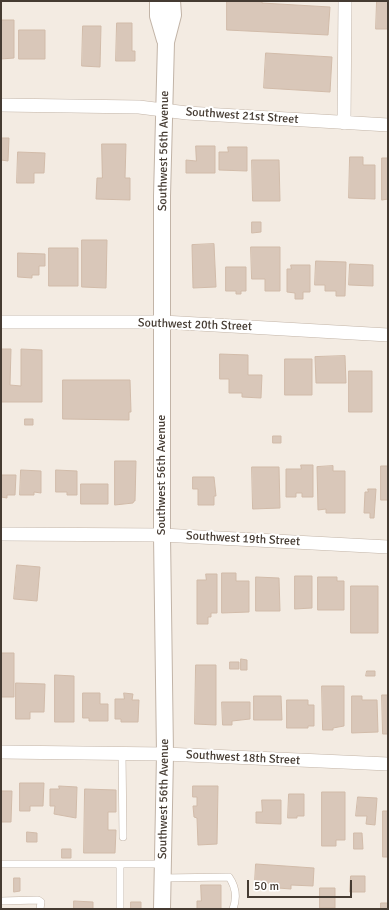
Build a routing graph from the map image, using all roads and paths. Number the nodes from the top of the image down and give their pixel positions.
1 (158, 1) edge
2 (172, 1) edge
3 (345, 1) edge
4 (166, 42) junction
5 (1, 105) edge
6 (166, 109) junction
7 (344, 123) junction
8 (388, 125) edge
9 (1, 322) edge
10 (163, 322) junction
11 (388, 335) edge
12 (1, 534) edge
13 (162, 535) junction
14 (388, 547) edge
15 (1, 752) edge
16 (122, 754) junction
17 (165, 754) junction
18 (388, 764) edge
19 (123, 837) dead end
20 (1, 864) edge
21 (120, 864) junction
22 (163, 872) junction
23 (1, 901) edge
24 (40, 909) edge
25 (120, 909) edge
26 (162, 909) edge
27 (233, 909) edge

1 - 4 street, Southwest 56th Avenue
2 - 4 street, Southwest 56th Avenue
3 - 7 street
4 - 6 street, Southwest 56th Avenue
5 - 6 street, Southwest 21st Street
6 - 7 street, Southwest 21st Street
6 - 10 street, Southwest 56th Avenue
7 - 8 street, Southwest 21st Street
9 - 10 street, Southwest 20th Street
10 - 11 street, Southwest 20th Street
10 - 13 street, Southwest 56th Avenue
12 - 13 street, Southwest 19th Street
13 - 14 street, Southwest 19th Street
13 - 17 street, Southwest 56th Avenue
15 - 16 street, Southwest 18th Street
16 - 17 street, Southwest 18th Street
16 - 19 lane
17 - 18 street, Southwest 18th Street
17 - 22 street, Southwest 56th Avenue
20 - 21 lane
21 - 22 lane
21 - 25 lane
22 - 26 street, Southwest 56th Avenue
22 - 27 lane
23 - 24 lane

